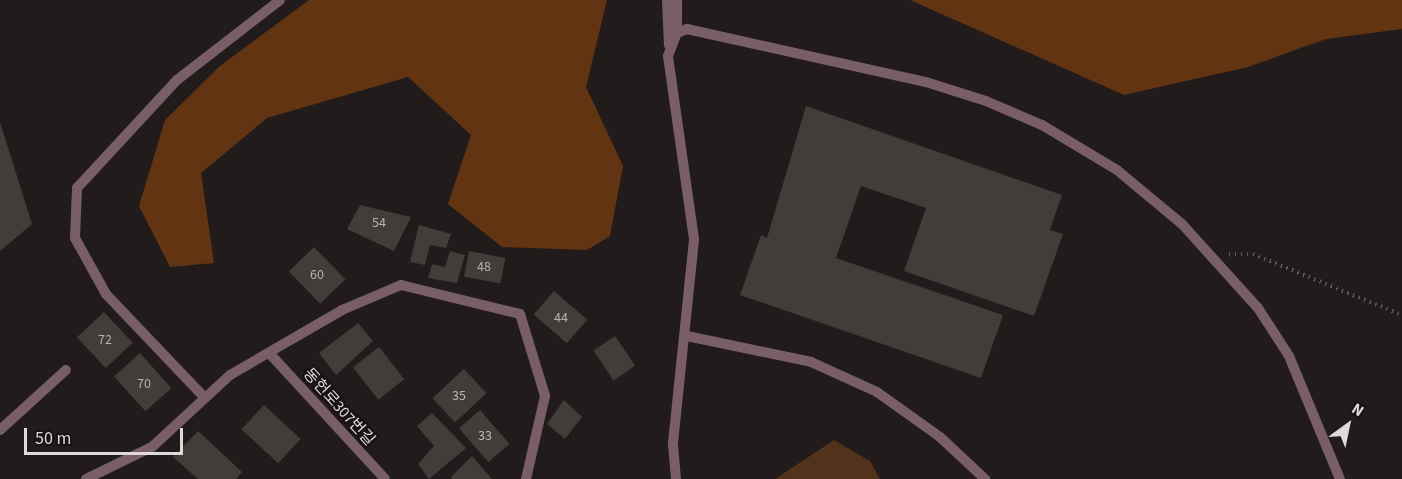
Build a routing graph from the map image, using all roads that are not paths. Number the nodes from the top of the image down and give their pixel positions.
1 (280, 0) edge
2 (667, 0) edge
3 (677, 0) edge
4 (677, 33) junction
5 (669, 48) junction
6 (687, 336) junction
7 (271, 355) junction
8 (66, 370) dead end
9 (204, 397) junction
10 (0, 430) edge
11 (86, 479) edge
12 (385, 479) edge
13 (526, 479) edge
14 (676, 479) edge
15 (985, 479) edge
16 (1340, 479) edge

1 - 9 lane
2 - 5 lane
3 - 4 lane
4 - 5 lane
4 - 16 lane
5 - 6 lane
6 - 14 lane
6 - 15 lane
7 - 9 lane
7 - 12 lane, 동헌로307번길
7 - 13 lane
8 - 10 lane
9 - 11 lane

